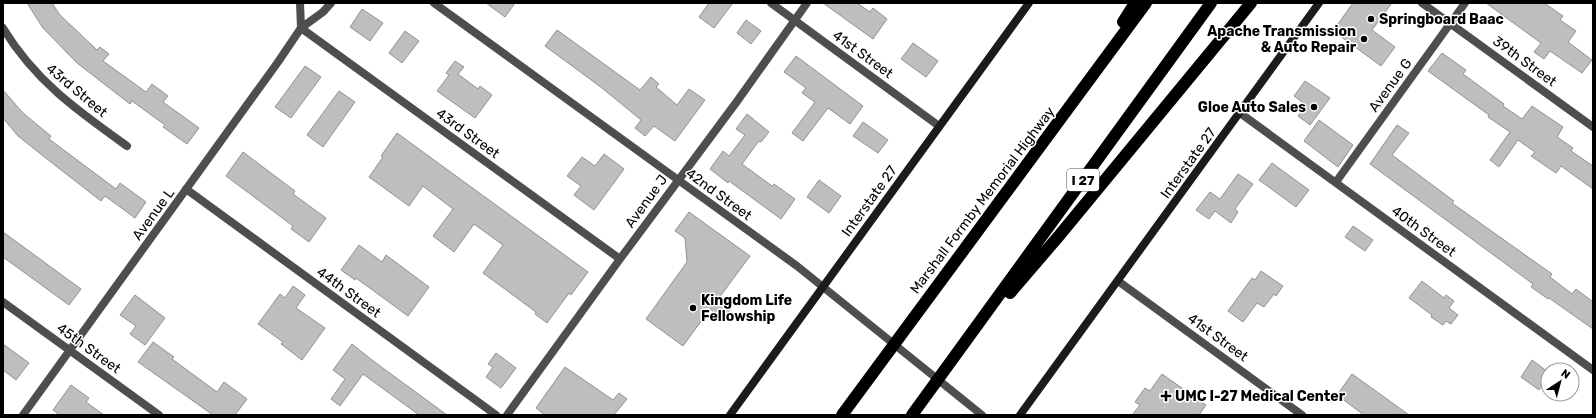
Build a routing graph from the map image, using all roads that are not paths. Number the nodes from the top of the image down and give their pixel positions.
1 (300, 3) edge
2 (331, 3) edge
3 (434, 3) edge
4 (771, 3) edge
5 (807, 3) edge
6 (1029, 3) edge
7 (1135, 3) edge
8 (1146, 3) edge
9 (1211, 3) edge
10 (1251, 3) edge
11 (1320, 3) edge
12 (1422, 3) edge
13 (1465, 3) edge
14 (794, 20) junction
15 (1450, 23) junction
16 (3, 28) edge
17 (301, 28) junction
18 (1240, 113) junction
19 (1065, 115) junction
20 (940, 126) junction
21 (1593, 127) edge
22 (127, 146) dead end
23 (678, 180) junction
24 (1336, 182) junction
25 (186, 190) junction
26 (620, 259) junction
27 (1118, 280) junction
28 (823, 286) junction
29 (3, 302) edge
30 (70, 350) junction
31 (954, 357) junction
32 (1593, 370) edge
33 (859, 391) junction
34 (23, 415) edge
35 (159, 415) edge
36 (496, 415) edge
37 (507, 415) edge
38 (730, 415) edge
39 (835, 415) edge
40 (842, 415) edge
41 (912, 415) edge
42 (982, 415) edge
43 (1020, 415) edge
44 (1302, 415) edge

1 - 17 street
2 - 17 street, Avenue L
3 - 23 street, 42nd Street
4 - 14 street, 41st Street
5 - 14 street, Avenue J
6 - 20 main road, Interstate 27
7 - 19 highway
8 - 19 highway, Marshall Formby Memorial Highway
9 - 31 highway, I 27
10 - 31 highway
11 - 18 main road, Interstate 27
12 - 15 street, 39th Street
13 - 15 street, Avenue G
14 - 20 street, 41st Street
14 - 23 street, Avenue J
15 - 21 street, 39th Street
15 - 24 street, Avenue G
16 - 22 street, 43rd Street
17 - 25 street, Avenue L
17 - 26 street, 43rd Street
18 - 24 street, 40th Street
18 - 27 main road, Interstate 27
19 - 33 highway, Marshall Formby Memorial Highway
20 - 28 main road, Interstate 27
23 - 26 street, Avenue J
23 - 28 street, 42nd Street
24 - 32 street, 40th Street
25 - 30 street, Avenue L
25 - 36 street, 44th Street
26 - 37 street, Avenue J
27 - 43 main road, Interstate 27
27 - 44 street, 41st Street
28 - 38 main road, Interstate 27
28 - 42 street, 42nd Street
29 - 30 street, 45th Street
30 - 34 street, Avenue L
30 - 35 street, 45th Street
31 - 41 highway, I 27
33 - 39 highway
33 - 40 highway, Marshall Formby Memorial Highway

